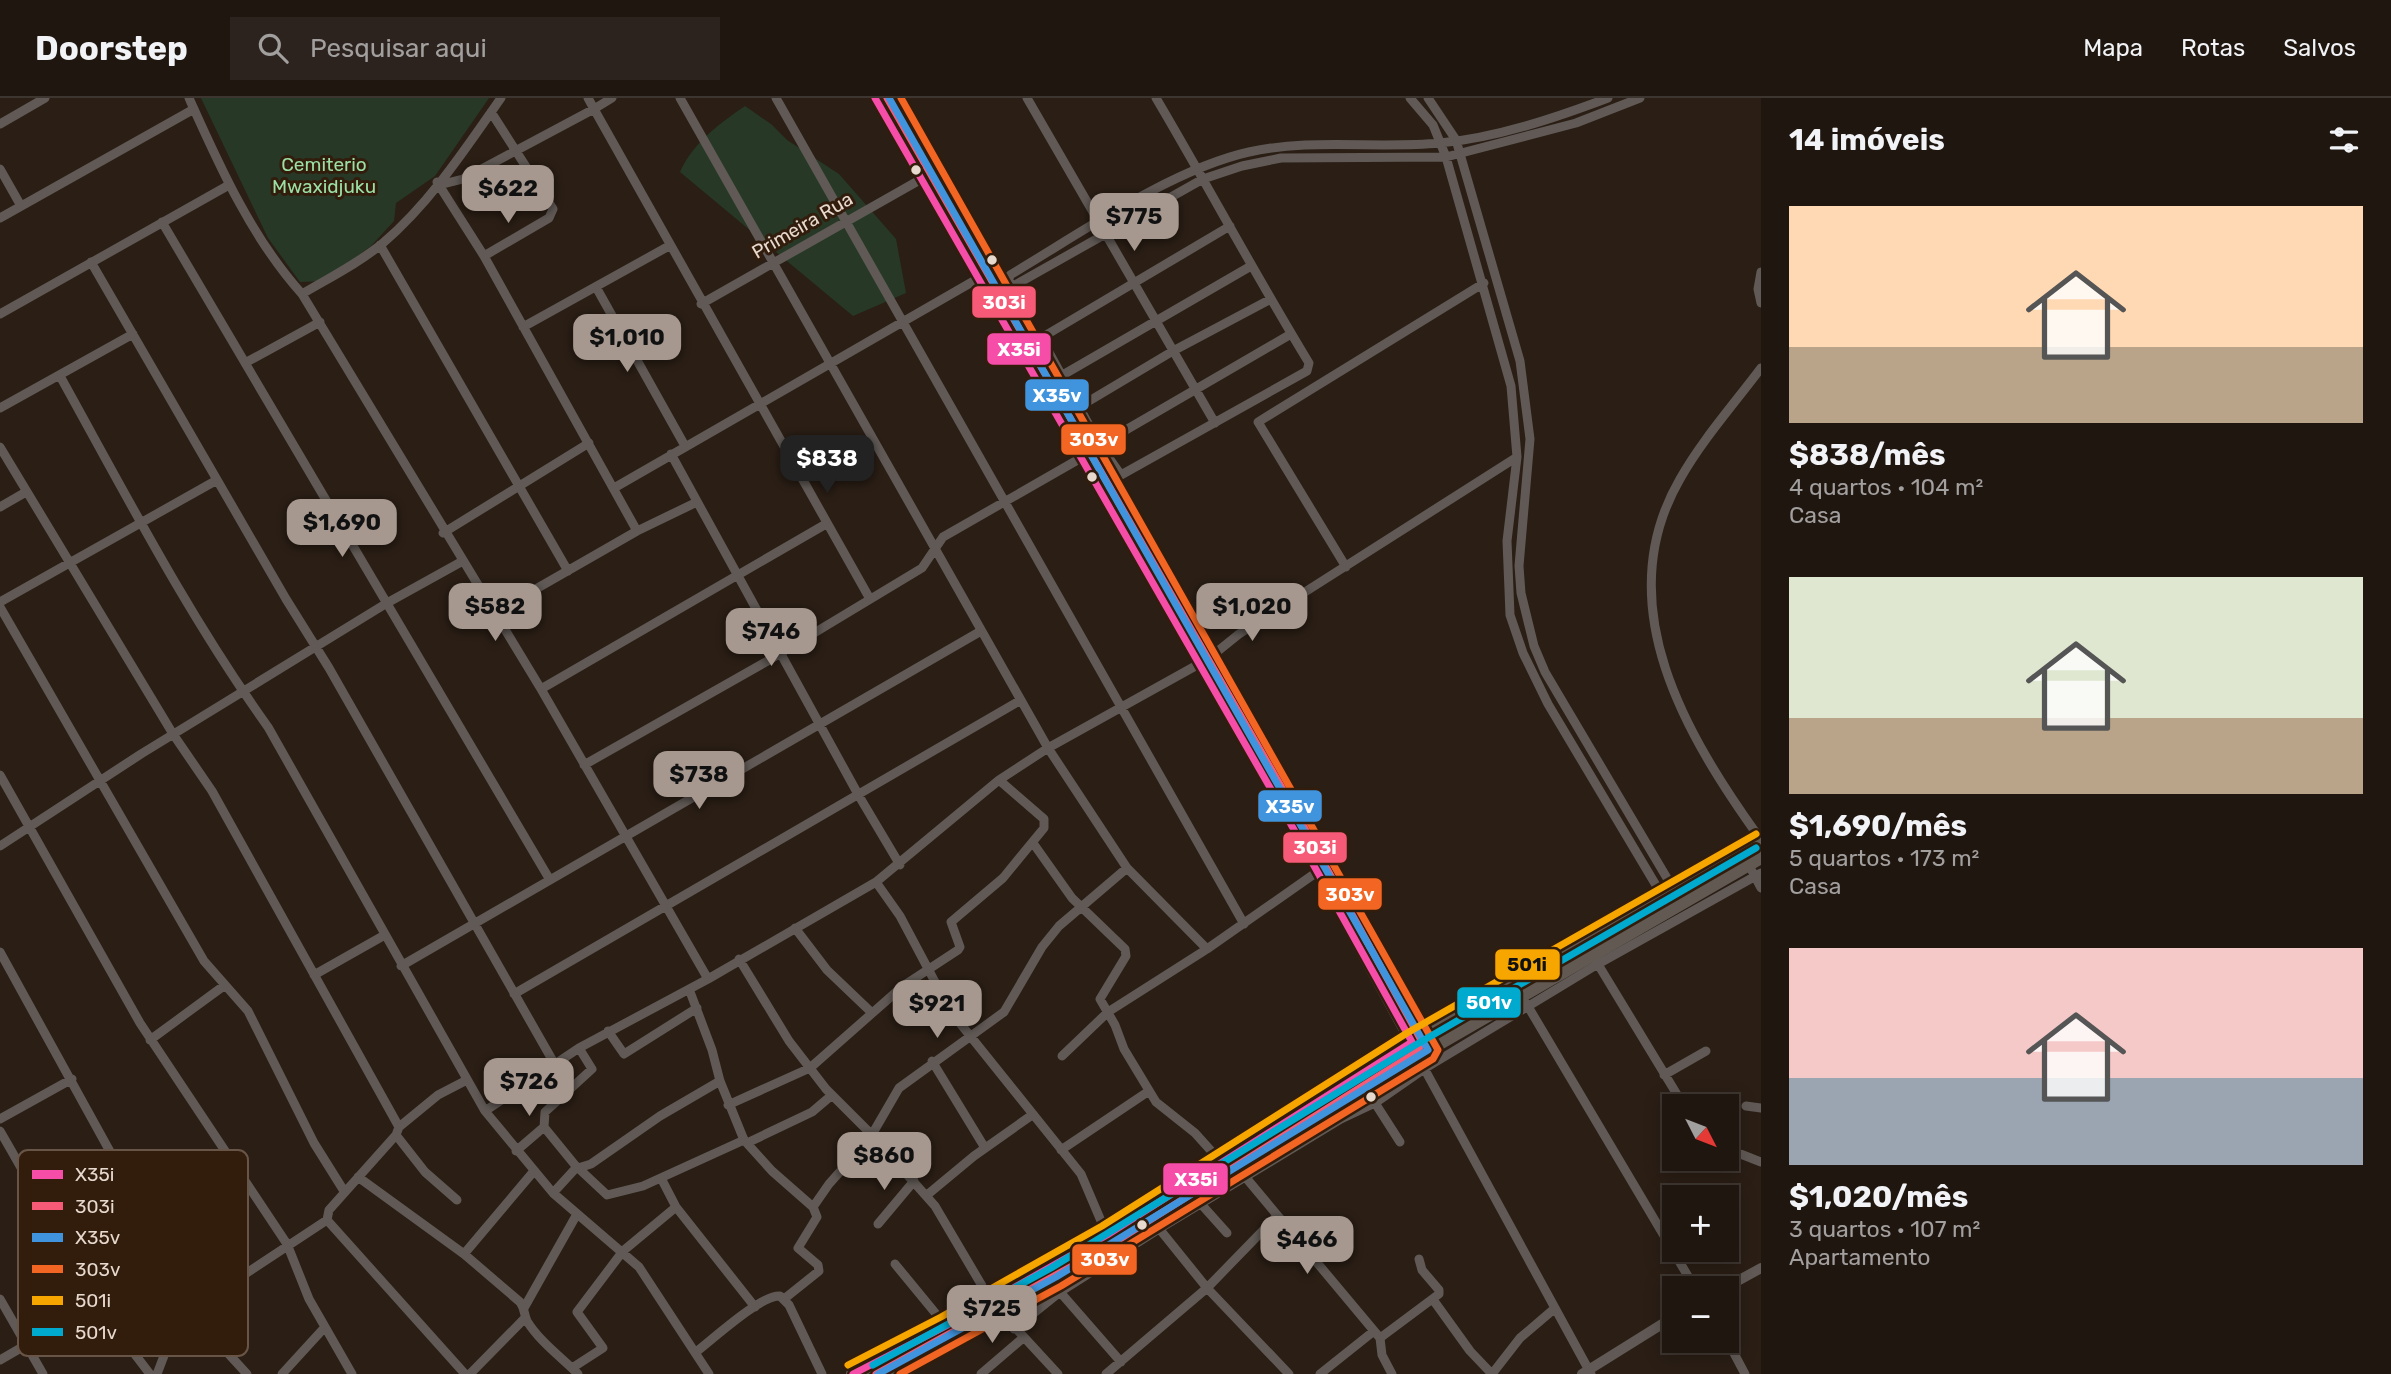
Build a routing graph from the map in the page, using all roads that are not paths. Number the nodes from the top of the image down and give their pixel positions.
1 (45, 98) edge
2 (189, 98) edge
3 (501, 98) edge
4 (588, 98) edge
5 (612, 98) edge
6 (680, 98) edge
7 (776, 98) edge
8 (875, 98) edge
9 (889, 98) edge
10 (1027, 98) edge
11 (1156, 98) edge
12 (1410, 98) edge
13 (1428, 98) edge
14 (1608, 98) edge
15 (1640, 98) edge
16 (594, 108) junction
17 (194, 109) junction
18 (491, 112) junction
19 (0, 124) edge
20 (1456, 140) junction
21 (1441, 143) junction
22 (518, 150) junction
23 (1460, 154) junction
24 (1446, 157) junction
25 (1197, 168) junction
26 (0, 169) edge
27 (932, 173) junction
28 (922, 178) junction
29 (1203, 178) junction
30 (438, 184) junction
31 (229, 185) junction
32 (21, 206) junction
33 (0, 219) edge
34 (845, 219) junction
35 (162, 222) junction
36 (1099, 222) junction
37 (1230, 226) junction
38 (1104, 232) junction
39 (380, 245) junction
40 (669, 246) junction
41 (484, 256) junction
42 (91, 262) junction
43 (775, 262) junction
44 (1251, 266) junction
45 (1761, 272) edge
46 (979, 278) junction
47 (1133, 282) junction
48 (1484, 283) junction
49 (596, 287) junction
50 (302, 294) junction
51 (1271, 299) junction
52 (1761, 303) edge
53 (701, 304) junction
54 (0, 314) edge
55 (1156, 321) junction
56 (903, 322) junction
57 (320, 323) junction
58 (523, 327) junction
59 (133, 334) junction
60 (1291, 334) junction
61 (1173, 351) junction
62 (245, 363) junction
63 (832, 364) junction
64 (1761, 368) edge
65 (60, 376) junction
66 (1061, 376) junction
67 (1196, 390) junction
68 (760, 405) junction
69 (1079, 407) junction
70 (0, 408) edge
71 (1215, 423) junction
72 (589, 443) junction
73 (1100, 445) junction
74 (685, 446) junction
75 (0, 447) edge
76 (671, 454) junction
77 (1517, 457) junction
78 (1081, 458) junction
79 (217, 480) junction
80 (518, 484) junction
81 (614, 488) junction
82 (26, 492) junction
83 (1003, 500) junction
84 (697, 502) junction
85 (0, 507) edge
86 (142, 524) junction
87 (826, 524) junction
88 (637, 531) junction
89 (443, 533) junction
90 (936, 545) junction
91 (71, 561) junction
92 (461, 562) junction
93 (1346, 568) junction
94 (568, 571) junction
95 (739, 575) junction
96 (870, 599) junction
97 (387, 603) junction
98 (0, 604) edge
99 (494, 613) junction
100 (981, 631) junction
101 (316, 647) junction
102 (780, 654) junction
103 (1208, 659) junction
104 (1198, 665) junction
105 (541, 689) junction
106 (243, 693) junction
107 (1021, 700) junction
108 (1122, 708) junction
109 (820, 725) junction
110 (173, 734) junction
111 (1048, 748) junction
112 (584, 765) junction
113 (0, 775) edge
114 (999, 780) junction
115 (99, 782) junction
116 (859, 796) junction
117 (30, 828) junction
118 (624, 837) junction
119 (1761, 841) edge
120 (1033, 843) junction
121 (0, 846) edge
122 (900, 865) junction
123 (1127, 868) junction
124 (1756, 868) edge
125 (1317, 872) junction
126 (550, 880) junction
127 (876, 882) junction
128 (1761, 888) edge
129 (1672, 900) junction
130 (667, 906) junction
131 (1079, 906) junction
132 (474, 922) junction
133 (1244, 924) junction
134 (795, 928) junction
135 (383, 936) junction
136 (1207, 949) junction
137 (0, 951) edge
138 (739, 959) junction
139 (1595, 959) junction
140 (401, 965) junction
141 (925, 969) junction
142 (314, 975) junction
143 (708, 979) junction
144 (225, 985) junction
145 (689, 989) junction
146 (514, 994) junction
147 (1525, 1001) junction
148 (697, 1008) junction
149 (872, 1012) junction
150 (1108, 1012) junction
151 (608, 1031) junction
152 (970, 1038) junction
153 (150, 1040) junction
154 (579, 1048) junction
155 (1420, 1051) junction
156 (1706, 1051) dead end
157 (1062, 1056) dead end
158 (932, 1061) junction
159 (554, 1063) junction
160 (810, 1068) junction
161 (1664, 1075) junction
162 (72, 1079) junction
163 (465, 1081) junction
164 (720, 1081) junction
165 (1149, 1091) junction
166 (1676, 1094) edge
167 (832, 1095) junction
168 (1375, 1103) junction
169 (728, 1105) junction
170 (1746, 1106) dead end
171 (1761, 1108) edge
172 (485, 1111) junction
173 (1032, 1115) junction
174 (0, 1119) edge
175 (544, 1127) junction
176 (0, 1131) edge
177 (397, 1131) junction
178 (871, 1134) junction
179 (746, 1142) junction
180 (1400, 1142) dead end
181 (985, 1148) junction
182 (111, 1150) edge
183 (223, 1150) edge
184 (1061, 1150) junction
185 (516, 1151) junction
186 (1740, 1154) edge
187 (18, 1162) edge
188 (1761, 1162) edge
189 (579, 1167) junction
190 (1234, 1169) junction
191 (534, 1171) junction
192 (358, 1177) junction
193 (661, 1178) junction
194 (914, 1181) junction
195 (248, 1187) edge
196 (344, 1191) junction
197 (553, 1193) junction
198 (927, 1195) junction
199 (457, 1200) dead end
200 (1201, 1205) junction
201 (676, 1207) junction
202 (813, 1208) junction
203 (577, 1214) junction
204 (1276, 1217) junction
205 (327, 1220) junction
206 (878, 1224) dead end
207 (1156, 1224) junction
208 (1227, 1233) dead end
209 (1107, 1235) junction
210 (286, 1244) junction
211 (623, 1251) junction
212 (464, 1254) junction
213 (1419, 1259) dead end
214 (895, 1264) dead end
215 (1761, 1268) edge
216 (248, 1271) edge
217 (1688, 1276) edge
218 (1739, 1281) edge
219 (1207, 1288) junction
220 (1059, 1292) junction
221 (0, 1299) edge
222 (784, 1299) junction
223 (1434, 1301) junction
224 (995, 1305) junction
225 (755, 1307) junction
226 (1554, 1309) junction
227 (525, 1313) junction
228 (1662, 1324) edge
229 (946, 1326) junction
230 (325, 1327) junction
231 (1014, 1329) junction
232 (18, 1330) edge
233 (1377, 1334) junction
234 (1023, 1338) junction
235 (18, 1350) edge
236 (696, 1352) junction
237 (1734, 1353) edge
238 (33, 1356) edge
239 (135, 1356) edge
240 (163, 1356) edge
241 (230, 1356) edge
242 (0, 1360) edge
243 (1117, 1368) edge
244 (575, 1371) edge
245 (461, 1372) edge
246 (1282, 1372) edge
247 (1587, 1372) edge
248 (43, 1374) edge
249 (150, 1374) edge
250 (157, 1374) edge
251 (247, 1374) edge
252 (282, 1374) edge
253 (352, 1374) edge
254 (709, 1374) edge
255 (822, 1374) edge
256 (853, 1374) edge
257 (878, 1374) edge
258 (981, 1374) edge
259 (1058, 1374) edge
260 (1106, 1374) edge
261 (1320, 1374) edge
262 (1392, 1374) edge
263 (1492, 1374) edge
264 (1745, 1374) edge

1 - 19 street
2 - 17 street
3 - 18 street
4 - 16 street
5 - 16 street
6 - 43 street
7 - 34 street
8 - 28 street
9 - 27 street
10 - 36 street
11 - 25 street
12 - 21 street
13 - 20 street
14 - 20 street
15 - 23 street
16 - 22 street
16 - 40 street
17 - 31 street
17 - 32 street
18 - 22 street
18 - 30 street
20 - 21 street
20 - 23 street
21 - 24 street
21 - 25 street
22 - 30 street
22 - 41 street
23 - 24 street
23 - 129 street
24 - 29 street
24 - 48 street
25 - 29 street
25 - 36 street
26 - 32 street
27 - 28 street, Primeira Rua
27 - 103 street
28 - 34 street, Primeira Rua
28 - 46 street
29 - 37 street
29 - 38 street
30 - 39 street
30 - 41 street
31 - 35 street
31 - 50 street
32 - 33 street
34 - 43 street, Primeira Rua
34 - 56 street
35 - 42 street
35 - 62 street
36 - 38 street
36 - 38 street
37 - 44 street
37 - 47 street
38 - 47 street
39 - 50 street
39 - 80 street
40 - 49 street
40 - 53 street
41 - 58 street
42 - 54 street
42 - 59 street
43 - 53 street, Primeira Rua
43 - 63 street
44 - 51 street
44 - 55 street
45 - 52 street
46 - 56 street
46 - 78 street
47 - 55 street
47 - 66 street
48 - 77 street
48 - 93 street
49 - 58 street
49 - 74 street
50 - 57 street
51 - 60 street
51 - 61 street
53 - 68 street
55 - 61 street
55 - 66 street
56 - 63 street
56 - 83 street
57 - 62 street
57 - 89 street
58 - 72 street
59 - 65 street
59 - 79 street
60 - 67 street
60 - 71 street
61 - 67 street
61 - 69 street
62 - 97 street
63 - 68 street
63 - 90 street
64 - 119 street
65 - 70 street
65 - 86 street
66 - 69 street
67 - 71 street
67 - 73 street
68 - 74 street
68 - 87 street
69 - 73 street
71 - 73 street
72 - 80 street
72 - 81 street
74 - 76 street
75 - 82 street
76 - 81 street
76 - 84 street
77 - 93 street
77 - 129 street
78 - 83 street
78 - 104 street
79 - 86 street
79 - 101 street
80 - 89 street
80 - 94 street
81 - 88 street
82 - 85 street
82 - 91 street
83 - 90 street
83 - 108 street
84 - 88 street
84 - 95 street
86 - 91 street
86 - 106 street
87 - 95 street
87 - 96 street
88 - 94 street
89 - 92 street
90 - 96 street
90 - 100 street
91 - 98 street
91 - 110 street
92 - 97 street
92 - 99 street
93 - 103 street
94 - 99 street
95 - 102 street
95 - 105 street
96 - 102 street
97 - 101 street
97 - 126 street
98 - 115 street
99 - 105 street
100 - 107 street
100 - 109 street
101 - 106 street
101 - 132 street
102 - 109 street
102 - 112 street
103 - 104 street
103 - 155 street
104 - 108 street
104 - 125 street
105 - 112 street
106 - 110 street
106 - 135 street
107 - 111 street
107 - 116 street
108 - 111 street
108 - 133 street
109 - 116 street
109 - 118 street
110 - 115 street
110 - 142 street
111 - 114 street
111 - 123 street
112 - 118 street
113 - 117 street
114 - 120 street
114 - 122 street
115 - 117 street
115 - 144 street
116 - 122 street
116 - 130 street
117 - 121 street
117 - 153 street
118 - 126 street
118 - 130 street
119 - 129 main road
120 - 131 street
120 - 141 street
122 - 127 street
123 - 131 street
123 - 136 street
124 - 128 street
124 - 129 main road
124 - 139 street
125 - 133 street
125 - 155 street
126 - 132 street
127 - 134 street
127 - 141 street
129 - 139 main road
129 - 155 main road
130 - 143 street
130 - 146 street
131 - 150 street
131 - 152 street
132 - 140 street
132 - 146 street
133 - 136 street
134 - 138 street
134 - 149 street
135 - 140 street
135 - 142 street
136 - 150 street
137 - 162 street
138 - 143 street
138 - 160 street
139 - 147 main road
139 - 161 street
140 - 163 street
141 - 149 street
141 - 152 street
142 - 177 street
143 - 145 street
144 - 153 street
144 - 196 street
145 - 148 street
145 - 151 street
146 - 159 street
147 - 155 main road
147 - 217 street
148 - 151 street
148 - 164 street
149 - 160 street
150 - 157 street
150 - 165 street
151 - 154 street
152 - 158 street
152 - 173 street
153 - 183 street
154 - 159 street
154 - 175 street
155 - 168 street
155 - 190 main road
155 - 226 street
156 - 161 street
158 - 178 street
158 - 181 street
159 - 172 street
160 - 167 street
160 - 169 street
161 - 166 street
162 - 174 street
162 - 182 street
163 - 172 street
163 - 177 street
164 - 169 street
164 - 189 street
165 - 184 street
165 - 190 street
167 - 178 street
167 - 179 street
168 - 180 street
168 - 190 street
169 - 179 street
170 - 171 street
172 - 185 street
173 - 181 street
173 - 184 street
175 - 185 street
175 - 189 street
176 - 187 street
177 - 192 street
177 - 199 street
178 - 194 street
178 - 202 street
179 - 193 street
179 - 202 street
181 - 198 street
184 - 209 street
185 - 191 street
186 - 188 street
189 - 193 street
189 - 197 street
190 - 200 street
190 - 204 street
190 - 207 main road
190 - 209 main road
191 - 197 street
191 - 212 street
192 - 196 street
192 - 212 street
193 - 201 street
194 - 198 street
194 - 206 street
195 - 210 street
196 - 205 street
197 - 203 street
198 - 224 street
200 - 207 street
200 - 208 street
201 - 211 street
201 - 225 street
202 - 222 street
203 - 211 street
203 - 227 street
204 - 219 street
204 - 233 street
205 - 210 street
205 - 245 street
207 - 219 street
207 - 220 street
207 - 224 main road
209 - 224 main road
210 - 216 street
210 - 230 street
211 - 236 street
211 - 244 street
212 - 227 street
213 - 223 street
214 - 229 street
215 - 218 street
219 - 243 street
219 - 246 street
220 - 231 street
220 - 243 street
221 - 232 street
222 - 225 street
222 - 255 street
223 - 233 street
223 - 263 street
224 - 229 main road
224 - 231 street
224 - 257 main road
225 - 236 street
226 - 247 street
226 - 263 street
227 - 244 street
227 - 245 street
228 - 247 street
229 - 256 main road
230 - 252 street
230 - 253 street
231 - 234 street
233 - 261 street
233 - 262 street
234 - 258 street
234 - 259 street
235 - 242 street
236 - 254 street
237 - 264 street
238 - 248 street
239 - 249 street
240 - 250 street
241 - 251 street
243 - 260 street

